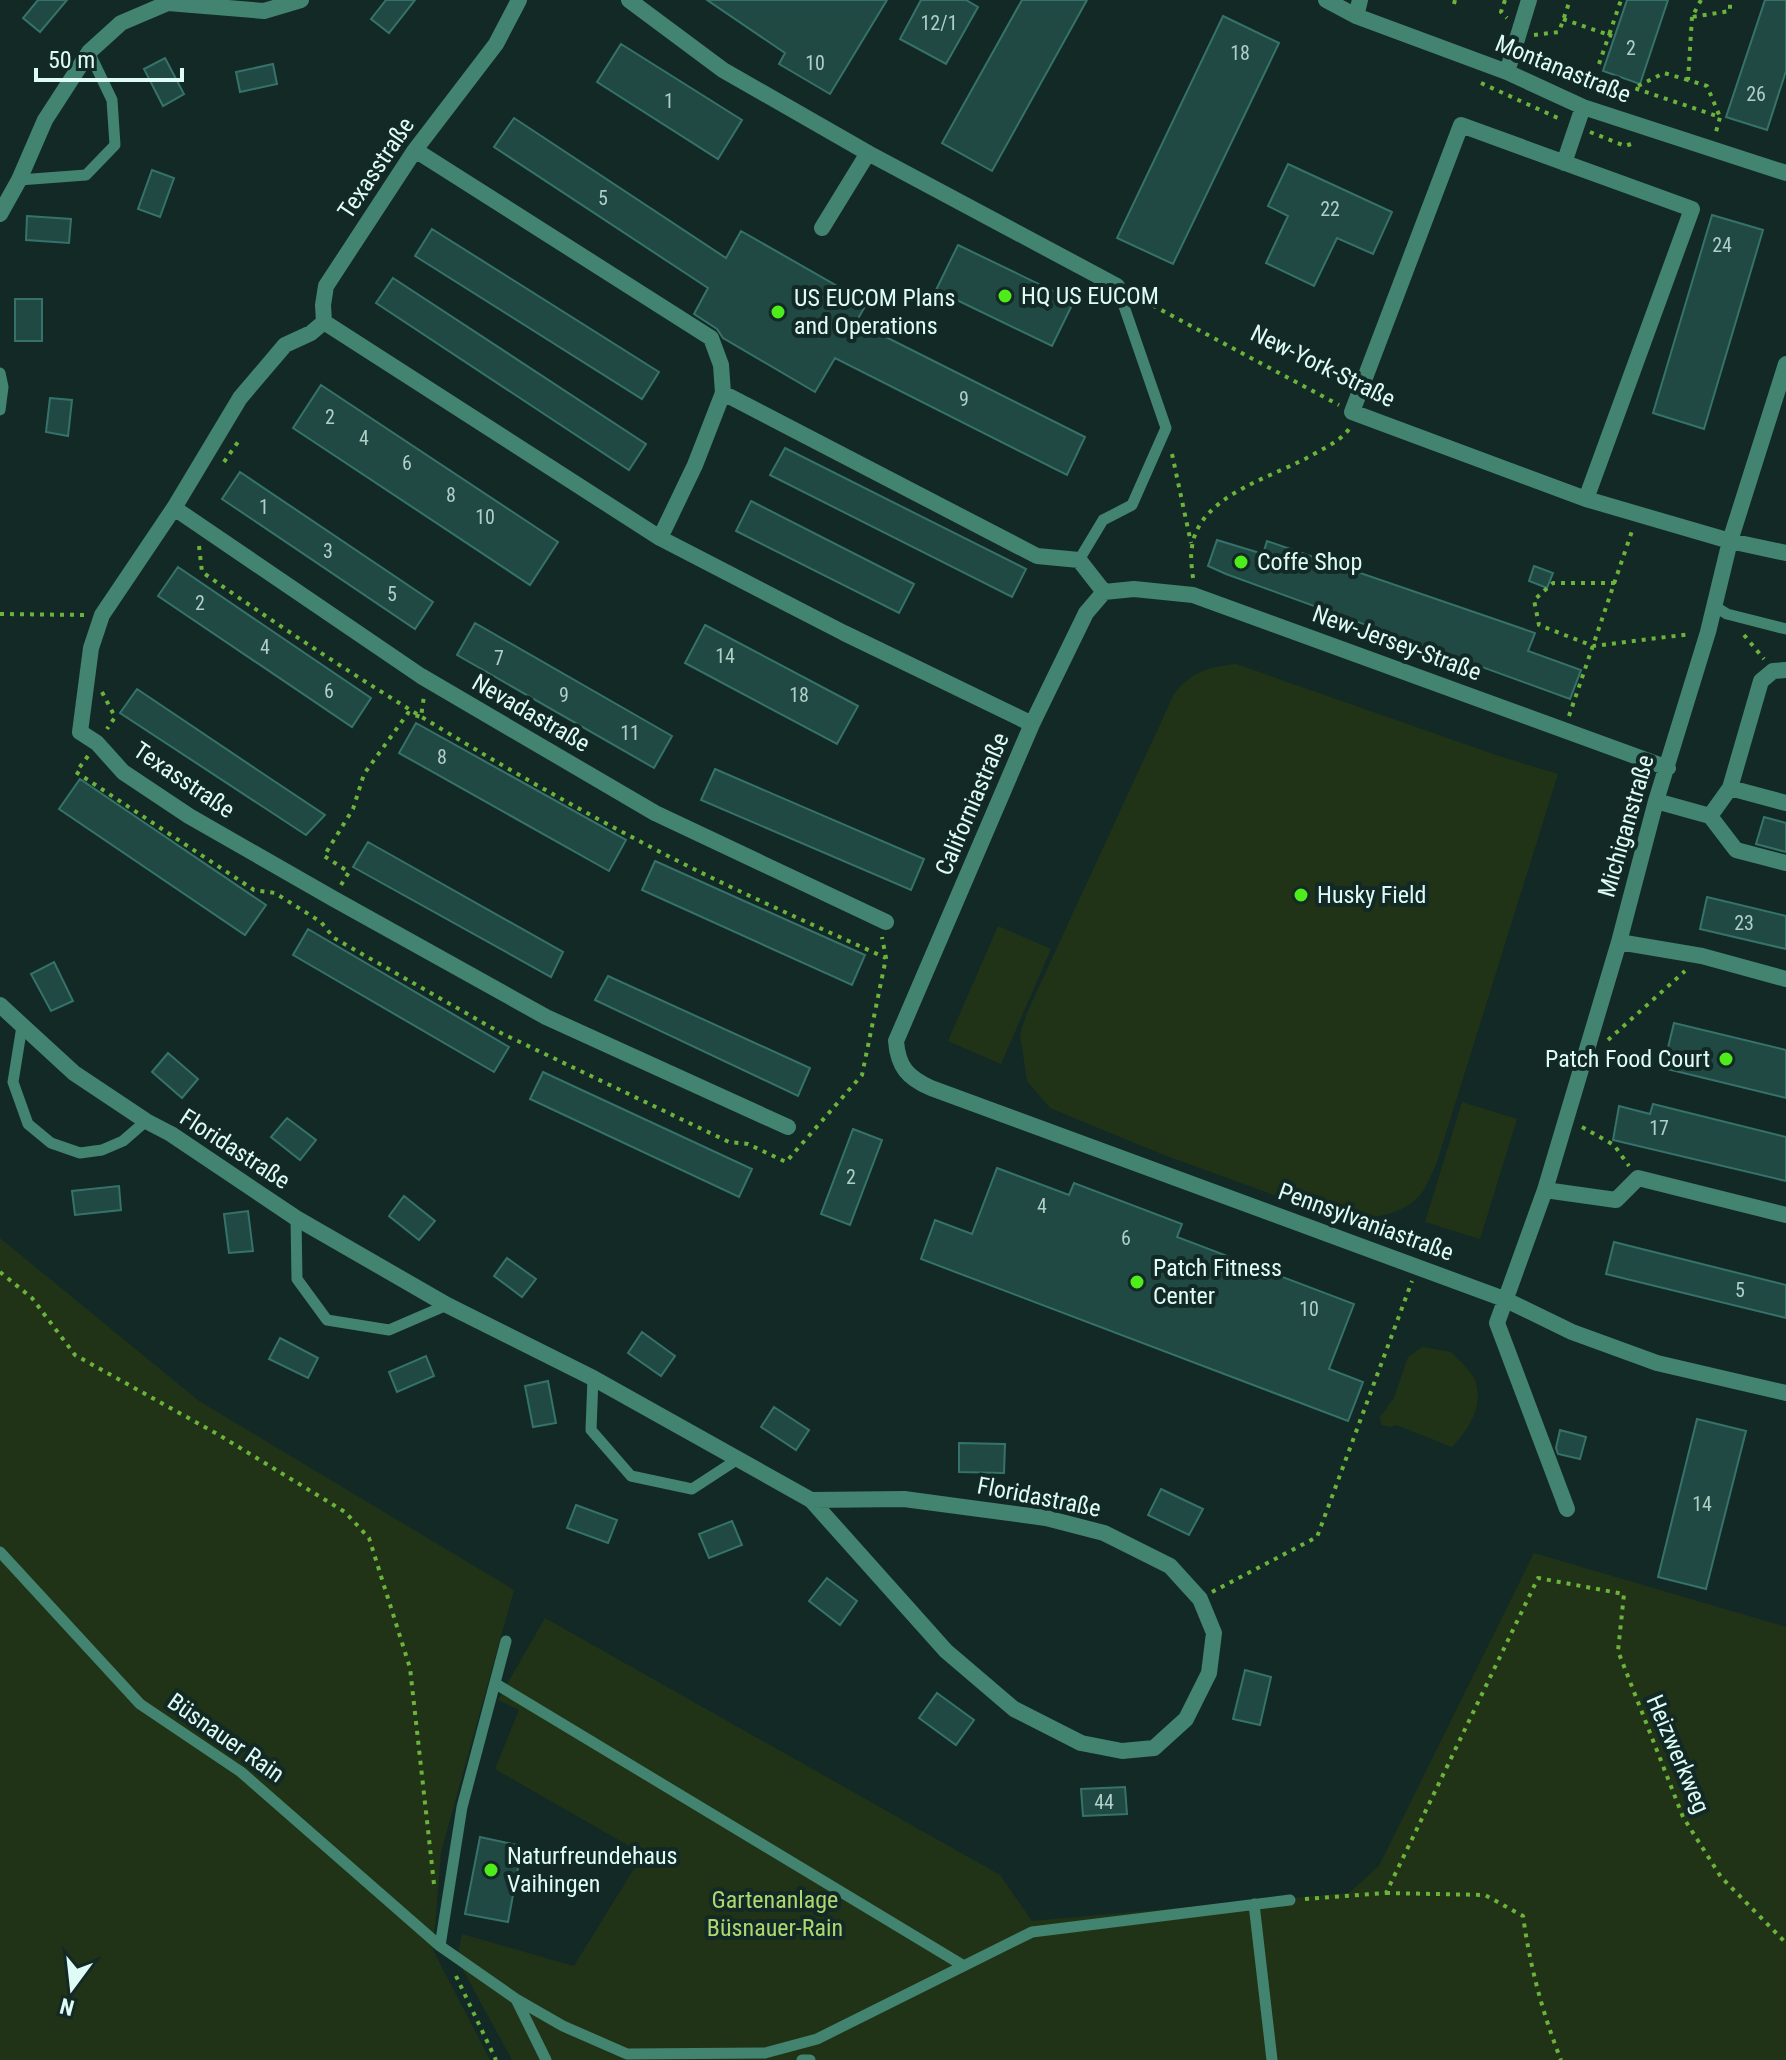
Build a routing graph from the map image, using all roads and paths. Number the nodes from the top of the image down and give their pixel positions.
1 (301, 0) edge
2 (519, 0) edge
3 (629, 0) edge
4 (1326, 0) edge
5 (1529, 0) edge
6 (1621, 0) edge
7 (1701, 0) edge
8 (1730, 0) edge
9 (1358, 8) edge
10 (1692, 17) junction
11 (1563, 19) dead end
12 (1612, 36) junction
13 (89, 52) junction
14 (1599, 64) dead end
15 (1507, 72) junction
16 (1583, 107) junction
17 (1720, 117) dead end
18 (415, 150) junction
19 (868, 153) junction
20 (1564, 163) junction
21 (1786, 173) edge
22 (19, 180) junction
23 (0, 214) edge
24 (822, 228) dead end
25 (1117, 286) junction
26 (324, 322) junction
27 (1786, 364) edge
28 (0, 373) edge
29 (723, 393) junction
30 (0, 410) edge
31 (1356, 413) junction
32 (1166, 428) junction
33 (1586, 499) junction
34 (174, 508) junction
35 (1637, 515) junction
36 (660, 538) junction
37 (1730, 541) junction
38 (1192, 546) junction
39 (1786, 553) edge
40 (1079, 560) junction
41 (1615, 583) junction
42 (1104, 592) junction
43 (1193, 595) junction
44 (1721, 610) junction
45 (0, 614) edge
46 (102, 615) junction
47 (1786, 629) edge
48 (1708, 632) junction
49 (1593, 646) junction
50 (1779, 670) edge
51 (427, 680) junction
52 (1032, 724) junction
53 (1565, 730) junction
54 (1668, 768) junction
55 (1730, 788) junction
56 (1656, 801) junction
57 (1786, 803) edge
58 (1710, 816) junction
59 (1786, 863) edge
60 (334, 899) junction
61 (882, 921) joint
62 (321, 922) dead end
63 (1619, 942) junction
64 (1702, 956) junction
65 (1786, 979) edge
66 (0, 1005) edge
67 (22, 1026) junction
68 (896, 1041) joint
69 (1583, 1063) junction
70 (862, 1075) dead end
71 (1565, 1118) junction
72 (146, 1121) junction
73 (788, 1127) dead end
74 (1638, 1178) junction
75 (1545, 1190) junction
76 (1786, 1215) edge
77 (296, 1218) junction
78 (1417, 1267) junction
79 (0, 1272) edge
80 (1504, 1299) junction
81 (447, 1305) junction
82 (593, 1378) junction
83 (1786, 1393) edge
84 (738, 1459) junction
85 (811, 1500) junction
86 (1567, 1509) dead end
87 (0, 1552) edge
88 (1200, 1599) junction
89 (506, 1641) dead end
90 (496, 1684) junction
91 (434, 1884) dead end
92 (1386, 1893) junction
93 (1290, 1900) joint
94 (1254, 1904) junction
95 (1786, 1943) edge
96 (440, 1946) junction
97 (964, 1966) junction
98 (454, 1973) dead end
99 (516, 1999) junction
100 (791, 2054) edge
101 (627, 2057) edge
102 (496, 2060) edge
103 (546, 2060) edge
104 (802, 2060) edge
105 (810, 2060) edge
106 (1272, 2060) edge
107 (1561, 2060) edge

1 - 13 street
2 - 18 street, Texasstraße
3 - 19 street
4 - 9 street, Montanastraße
5 - 15 street
6 - 12 path
7 - 10 path
8 - 10 path
9 - 15 street, Montanastraße
10 - 17 path
11 - 12 path
12 - 14 path
13 - 22 street
13 - 22 lane
15 - 16 street, Montanastraße
16 - 20 street
16 - 21 street, Montanastraße
18 - 26 street, Texasstraße
18 - 29 street
19 - 24 street
19 - 25 street
20 - 31 street
20 - 33 street
22 - 23 street
25 - 31 path, New-York-Straße
25 - 32 lane
26 - 34 street, Texasstraße
26 - 36 street
27 - 37 street, Michiganstraße
28 - 30 lane
29 - 36 street
29 - 40 street
31 - 33 street, New-York-Straße
31 - 38 path
32 - 38 path
32 - 40 lane
33 - 35 street, New-York-Straße
34 - 46 street, Texasstraße
34 - 51 street, Nevadastraße
35 - 37 street, New-York-Straße
35 - 41 path
36 - 52 street
37 - 39 street, New-York-Straße
37 - 44 street, Michiganstraße
38 - 43 path
40 - 42 street
41 - 49 path
41 - 49 path
42 - 43 street, New-Jersey-Straße
42 - 52 street, Californiastraße
43 - 53 street, New-Jersey-Straße
44 - 47 lane
44 - 48 street, Michiganstraße
44 - 50 path
45 - 46 path
46 - 60 street, Texasstraße
48 - 49 path
48 - 54 street, Michiganstraße
49 - 53 path
50 - 55 street
51 - 60 path
51 - 61 street, Nevadastraße
52 - 68 street, Californiastraße
53 - 54 street, New-Jersey-Straße
54 - 56 street, Michiganstraße
55 - 57 street
55 - 58 street
56 - 58 street
56 - 63 street, Michiganstraße
58 - 59 street
60 - 62 path
60 - 73 street, Texasstraße
61 - 70 path
63 - 64 street
63 - 69 street, Michiganstraße
64 - 65 street
64 - 69 path
66 - 67 street, Floridastraße
67 - 72 street, Floridastraße
67 - 72 lane, Floridastraße
68 - 78 street, Pennsylvaniastraße
69 - 71 street, Michiganstraße
71 - 74 path
71 - 75 street, Michiganstraße
72 - 77 street, Floridastraße
74 - 75 street
74 - 76 street
75 - 80 street, Michiganstraße
77 - 81 street, Floridastraße
77 - 81 lane, Floridastraße
78 - 80 street, Pennsylvaniastraße
78 - 88 path
79 - 91 path
80 - 83 street, Pennsylvaniastraße
80 - 86 street, Michiganstraße
81 - 82 street, Floridastraße
82 - 84 street, Floridastraße
82 - 84 lane
84 - 85 street, Floridastraße
85 - 88 street, Floridastraße
85 - 88 street, Floridastraße
87 - 96 lane, Büsnauer Rain
89 - 90 lane
90 - 96 lane
90 - 97 lane
92 - 93 path
92 - 95 path, Heizwerkweg
92 - 107 path
93 - 94 lane
94 - 97 lane
94 - 106 lane
96 - 99 lane, Büsnauer Rain
97 - 100 lane
98 - 102 path
99 - 101 lane, Büsnauer Rain
99 - 103 lane
100 - 101 lane
104 - 105 lane

